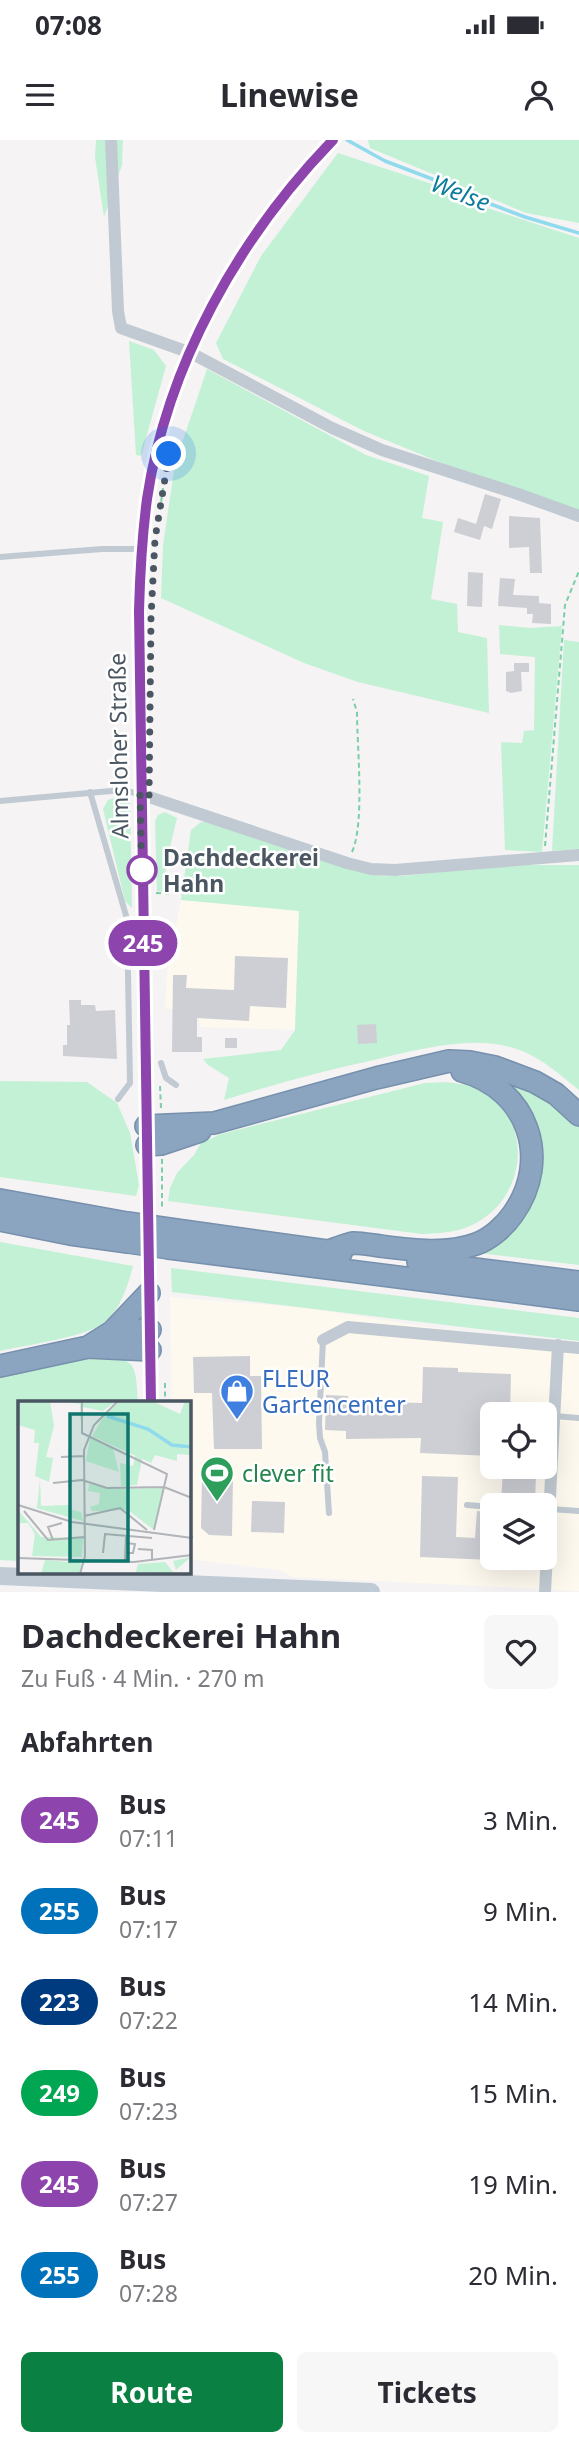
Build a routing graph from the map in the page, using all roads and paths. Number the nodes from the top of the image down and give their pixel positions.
1 (111, 140) edge
2 (330, 144) edge
3 (191, 353) junction
4 (165, 479) dead end
5 (159, 515) dead end
6 (579, 516) edge
7 (141, 550) junction
8 (0, 557) edge
9 (579, 571) edge
10 (353, 699) dead end
11 (90, 792) junction
12 (140, 794) junction
13 (0, 801) edge
14 (579, 855) edge
15 (544, 858) junction
16 (347, 863) junction
17 (156, 893) dead end
18 (173, 894) dead end
19 (161, 1063) dead end
20 (422, 1066) junction
21 (176, 1085) dead end
22 (118, 1099) dead end
23 (579, 1115) edge
24 (147, 1135) junction
25 (0, 1200) edge
26 (0, 1220) edge
27 (127, 1232) junction
28 (169, 1238) junction
29 (328, 1251) junction
30 (579, 1282) edge
31 (149, 1293) junction
32 (579, 1300) edge
33 (112, 1332) junction
34 (150, 1340) junction
35 (323, 1340) joint
36 (558, 1345) junction
37 (88, 1347) junction
38 (579, 1348) edge
39 (0, 1366) edge
40 (151, 1401) edge
41 (555, 1402) edge
42 (557, 1416) edge
43 (579, 1418) edge
44 (467, 1506) dead end
45 (480, 1507) edge
46 (557, 1511) edge
47 (579, 1511) edge
48 (329, 1513) dead end
49 (195, 1535) dead end
50 (191, 1538) edge
51 (546, 1570) edge
52 (191, 1572) edge
53 (0, 1576) edge
54 (77, 1579) junction
55 (147, 1582) edge
56 (220, 1585) junction
57 (106, 1592) edge
58 (371, 1592) edge
59 (545, 1592) edge

1 - 3 street
2 - 3 street, Almsloher Straße
3 - 6 street
3 - 7 street, Almsloher Straße
4 - 5 path
7 - 8 lane
7 - 12 street, Almsloher Straße
9 - 15 path
10 - 16 path
11 - 12 lane
11 - 13 lane
11 - 22 lane
12 - 16 street
12 - 24 street, Almsloher Straße
14 - 15 street
15 - 16 street
17 - 18 path
19 - 21 lane
20 - 23 highway
20 - 24 highway
20 - 29 highway
24 - 31 street, Almsloher Straße
25 - 27 highway
26 - 27 highway
27 - 28 highway, bridge
28 - 29 highway
28 - 32 highway
29 - 30 highway
31 - 33 highway
31 - 34 street, Almsloher Straße
33 - 34 highway
33 - 37 highway
34 - 37 highway
34 - 40 street, Almsloher Straße
35 - 36 street
35 - 48 lane
36 - 38 street
36 - 41 street
37 - 39 highway
42 - 43 lane
44 - 45 lane
46 - 47 lane
49 - 50 path
51 - 59 street
52 - 56 main road
53 - 54 main road
54 - 55 main road
54 - 57 main road
55 - 56 main road
56 - 58 main road

